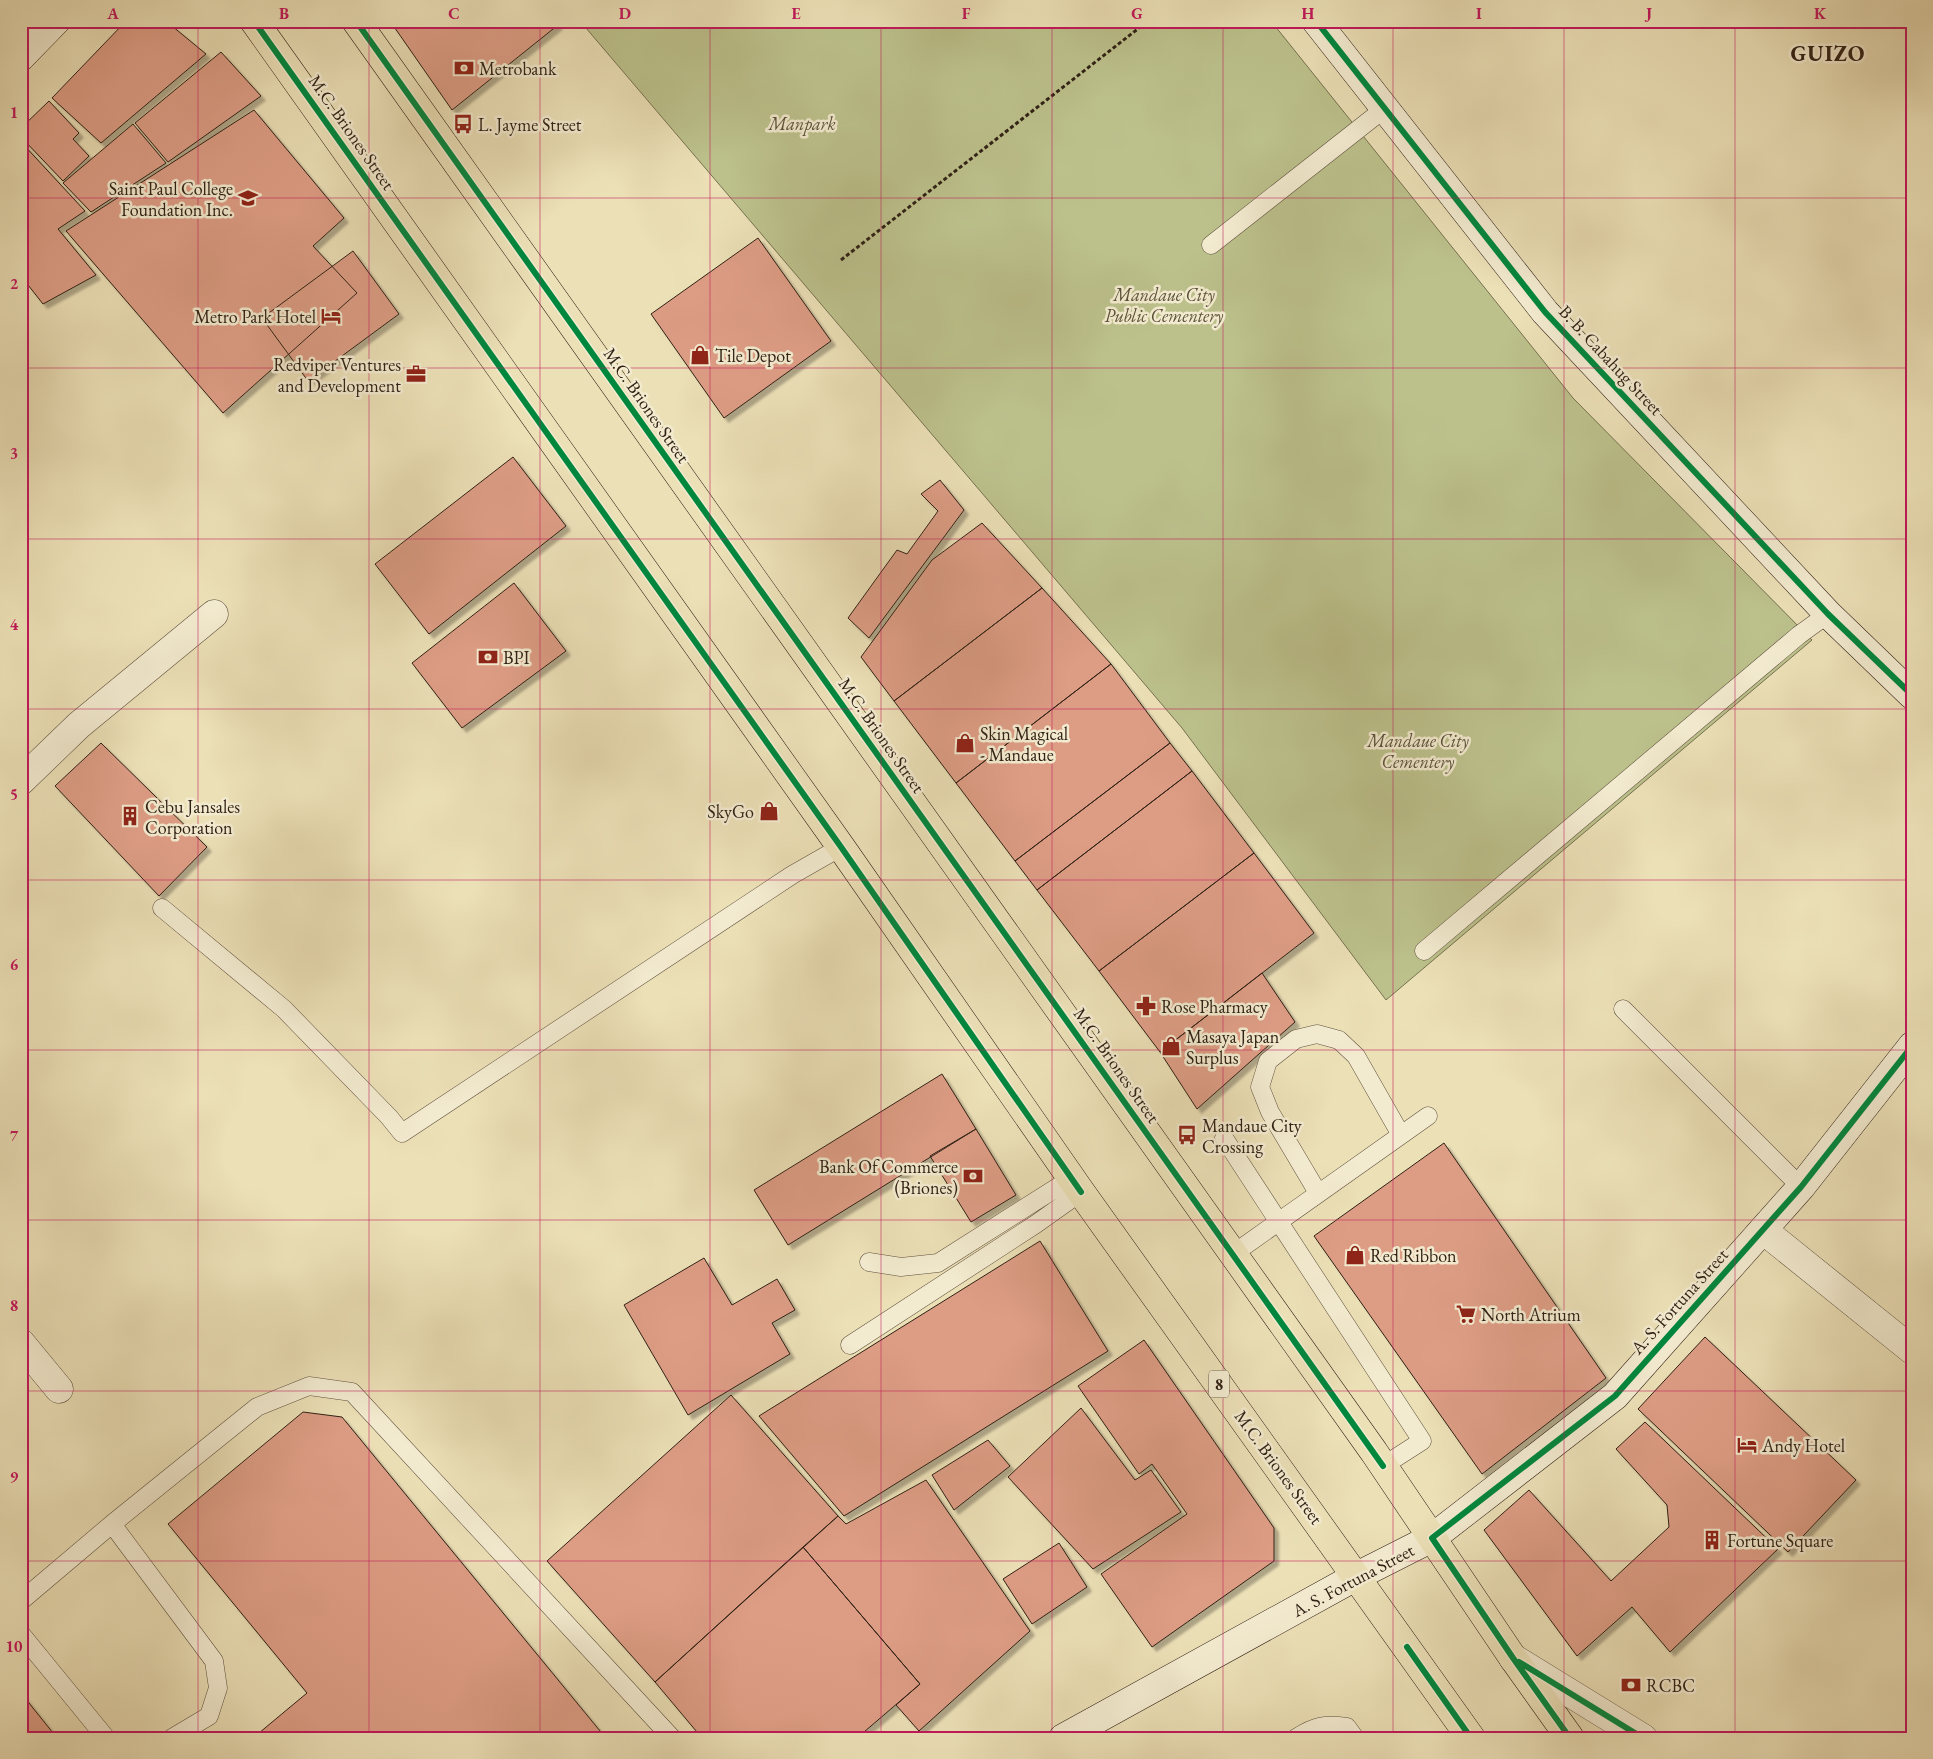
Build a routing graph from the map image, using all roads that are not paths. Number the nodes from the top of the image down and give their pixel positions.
1 (56, 21) edge
2 (254, 21) edge
3 (356, 21) edge
4 (1322, 24) edge
5 (21, 57) edge
6 (1384, 109) junction
7 (1211, 244) dead end
8 (214, 614) dead end
9 (1828, 614) junction
10 (1912, 696) edge
11 (21, 781) edge
12 (840, 847) junction
13 (162, 908) dead end
14 (1424, 951) dead end
15 (1623, 1009) dead end
16 (1912, 1046) edge
17 (1428, 1116) dead end
18 (1401, 1135) junction
19 (1224, 1138) dead end
20 (1077, 1185) junction
21 (1801, 1187) junction
22 (1318, 1193) junction
23 (1279, 1222) junction
24 (1763, 1230) junction
25 (1233, 1254) junction
26 (869, 1262) dead end
27 (21, 1343) edge
28 (850, 1345) dead end
29 (1912, 1350) edge
30 (59, 1390) dead end
31 (1383, 1466) junction
32 (112, 1524) junction
33 (1432, 1538) junction
34 (1357, 1576) junction
35 (21, 1601) edge
36 (21, 1634) edge
37 (1513, 1658) junction
38 (106, 1738) edge
39 (172, 1738) edge
40 (672, 1738) edge
41 (1063, 1738) edge
42 (1296, 1738) edge
43 (1355, 1738) edge
44 (1471, 1738) edge
45 (1570, 1738) edge
46 (1643, 1738) edge

1 - 5 street
2 - 12 main road, M.C. Briones Street / 8
3 - 25 main road, M.C. Briones Street
4 - 6 street, B. B. Cabahug Street
6 - 7 lane
6 - 9 street, B. B. Cabahug Street
8 - 11 street
9 - 10 street, B. B. Cabahug Street
9 - 14 lane
12 - 13 lane
12 - 20 main road, M.C. Briones Street / 8
15 - 21 lane
16 - 21 street, A. S. Fortuna Street
17 - 18 lane
18 - 22 lane
18 - 22 lane
19 - 23 lane
20 - 26 lane
20 - 28 lane
20 - 34 main road, M.C. Briones Street / 8
21 - 24 street, A. S. Fortuna Street
22 - 23 lane
23 - 25 lane
23 - 31 lane
24 - 29 street
24 - 33 street, A. S. Fortuna Street
25 - 31 main road, M.C. Briones Street
27 - 30 street
31 - 33 main road, M.C. Briones Street
32 - 35 lane
32 - 39 lane
32 - 40 lane
33 - 34 street, A. S. Fortuna Street
33 - 37 main road, M.C. Briones Street
34 - 41 street, A. S. Fortuna Street
34 - 44 main road, M.C. Briones Street / 8
36 - 38 lane
37 - 45 main road, M.C. Briones Street
37 - 46 street
42 - 43 lane

